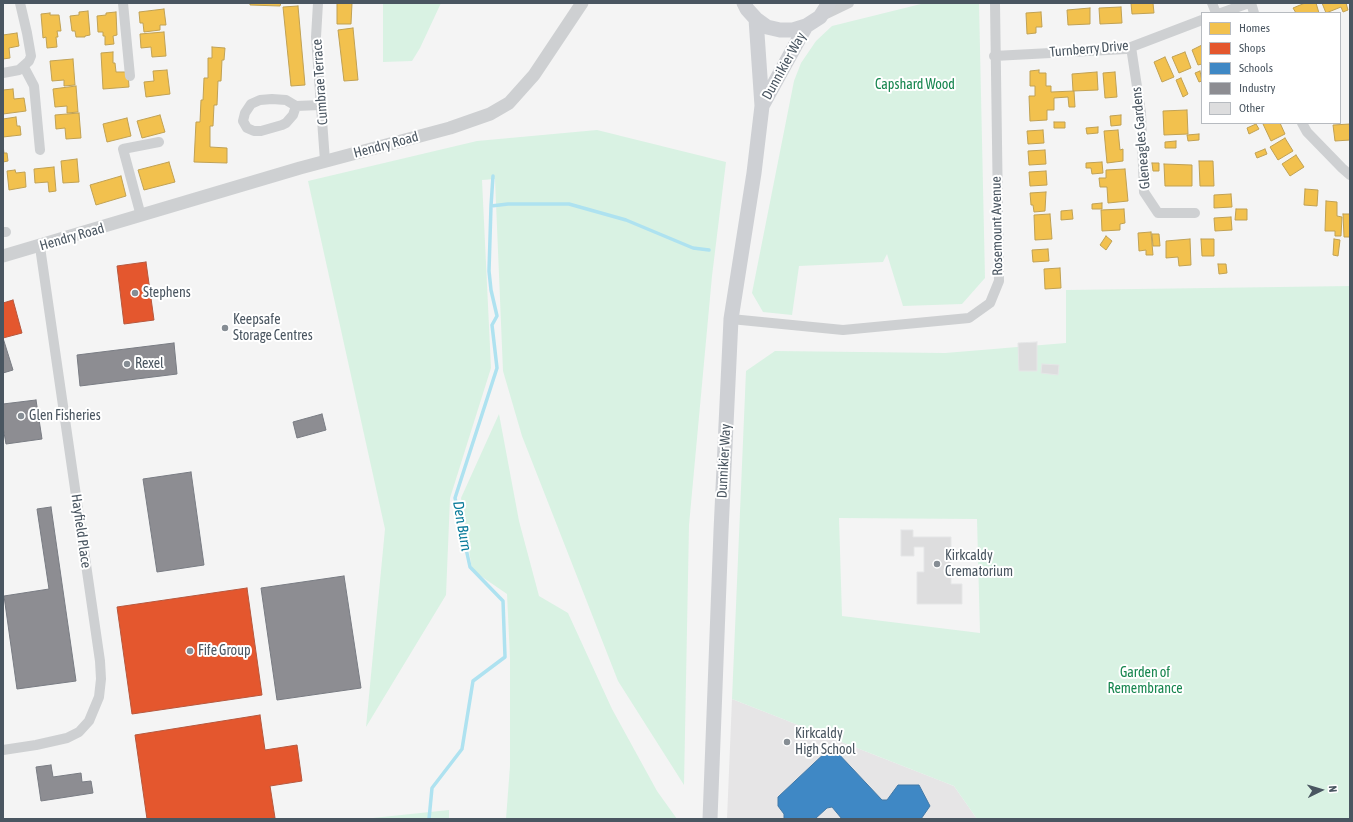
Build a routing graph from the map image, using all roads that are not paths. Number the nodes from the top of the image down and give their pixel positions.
1 (123, 3) edge
2 (318, 3) edge
3 (582, 3) edge
4 (744, 3) edge
5 (829, 3) edge
6 (849, 3) edge
7 (994, 3) edge
8 (1250, 3) edge
9 (22, 4) edge
10 (1224, 12) edge
11 (820, 17) junction
12 (756, 19) junction
13 (1201, 20) edge
14 (806, 26) junction
15 (1131, 47) junction
16 (994, 56) junction
17 (24, 67) junction
18 (3, 73) edge
19 (130, 76) dead end
20 (321, 105) junction
21 (296, 106) junction
22 (762, 106) junction
23 (1303, 124) edge
24 (159, 142) dead end
25 (40, 150) dead end
26 (325, 161) junction
27 (1350, 175) edge
28 (1195, 213) dead end
29 (141, 216) junction
30 (40, 246) junction
31 (3, 256) edge
32 (731, 319) junction
33 (3, 750) edge
34 (710, 819) edge

1 - 19 street
2 - 20 street, Cumbrae Terrace
3 - 26 street, Hendry Road
4 - 12 main road
5 - 11 main road
6 - 11 street
7 - 16 street, Rosemount Avenue
8 - 10 street
9 - 17 street
11 - 14 main road
12 - 14 main road
12 - 22 main road, Dunnikier Way
13 - 15 street, Turnberry Drive
14 - 22 main road, Dunnikier Way
15 - 16 street, Turnberry Drive
15 - 28 street, Gleneagles Gardens
16 - 32 street, Rosemount Avenue
17 - 18 street
17 - 25 street
20 - 21 street
20 - 26 street, Cumbrae Terrace
21 - 21 street
22 - 32 main road, Dunnikier Way
23 - 27 street
24 - 29 street
26 - 29 street, Hendry Road
29 - 30 street, Hendry Road
30 - 31 street, Hendry Road
30 - 33 street, Hayfield Place
32 - 34 main road, Dunnikier Way

